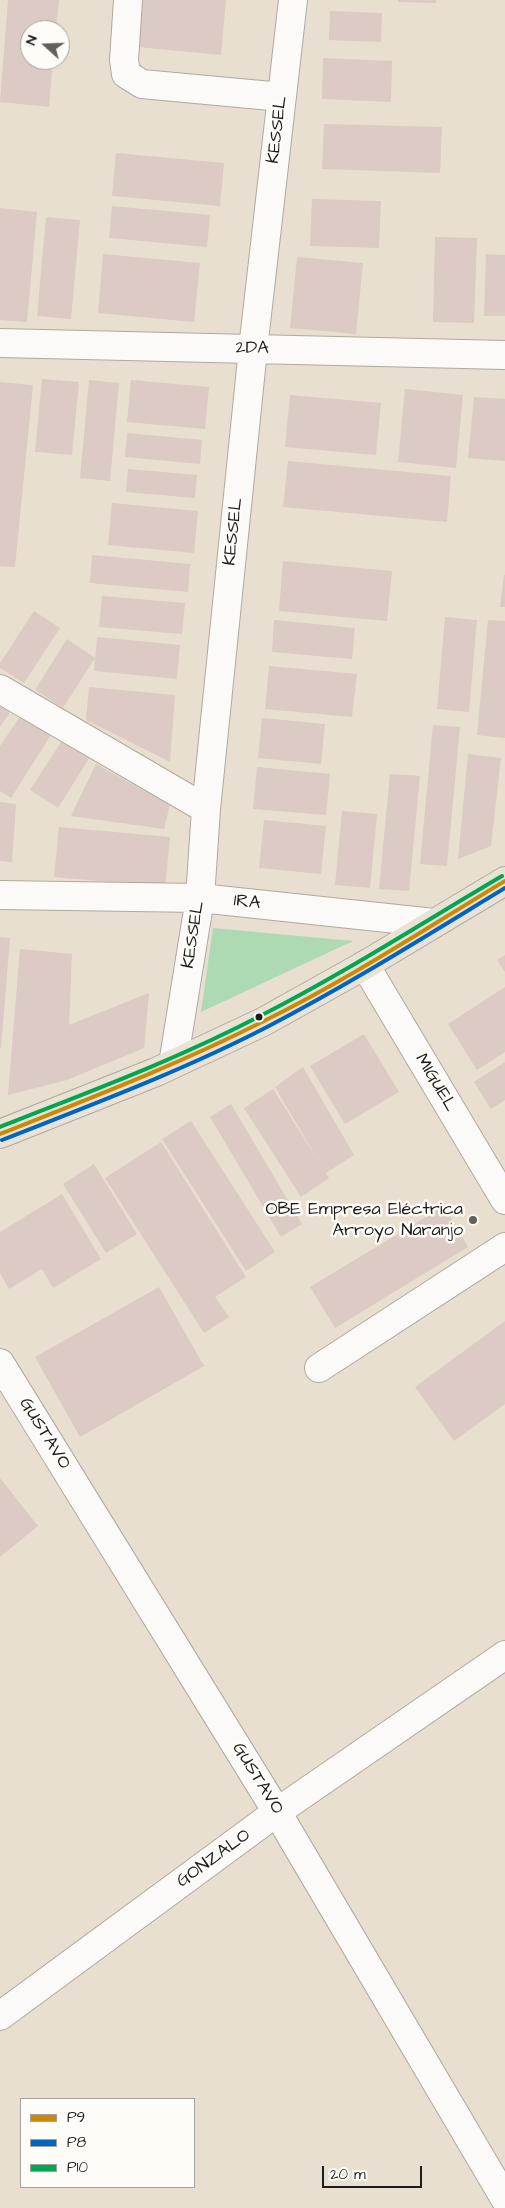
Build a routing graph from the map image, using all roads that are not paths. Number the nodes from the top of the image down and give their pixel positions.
1 (128, 0) edge
2 (293, 0) edge
3 (282, 97) junction
4 (0, 343) edge
5 (253, 349) junction
6 (505, 355) edge
7 (0, 689) edge
8 (206, 809) junction
9 (505, 881) edge
10 (0, 895) edge
11 (200, 898) junction
12 (434, 923) junction
13 (365, 965) junction
14 (173, 1064) junction
15 (0, 1134) edge
16 (505, 1200) edge
17 (505, 1247) edge
18 (0, 1363) edge
19 (319, 1368) dead end
20 (505, 1655) edge
21 (278, 1812) junction
22 (0, 2016) edge
23 (505, 2199) edge

1 - 3 street
2 - 3 street, KESSEL
3 - 5 street, KESSEL
4 - 5 street, 2DA
5 - 6 street, 2DA
5 - 8 street, KESSEL
7 - 8 street
8 - 11 street, KESSEL
9 - 12 main road
10 - 11 street, 1RA
11 - 12 street, 1RA
11 - 14 street, KESSEL
12 - 13 main road
13 - 14 main road
13 - 16 street, MIGUEL
14 - 15 main road
17 - 19 street
18 - 21 street, GUSTAVO
20 - 21 street, GONZALO
21 - 22 street, GONZALO
21 - 23 street, GUSTAVO

